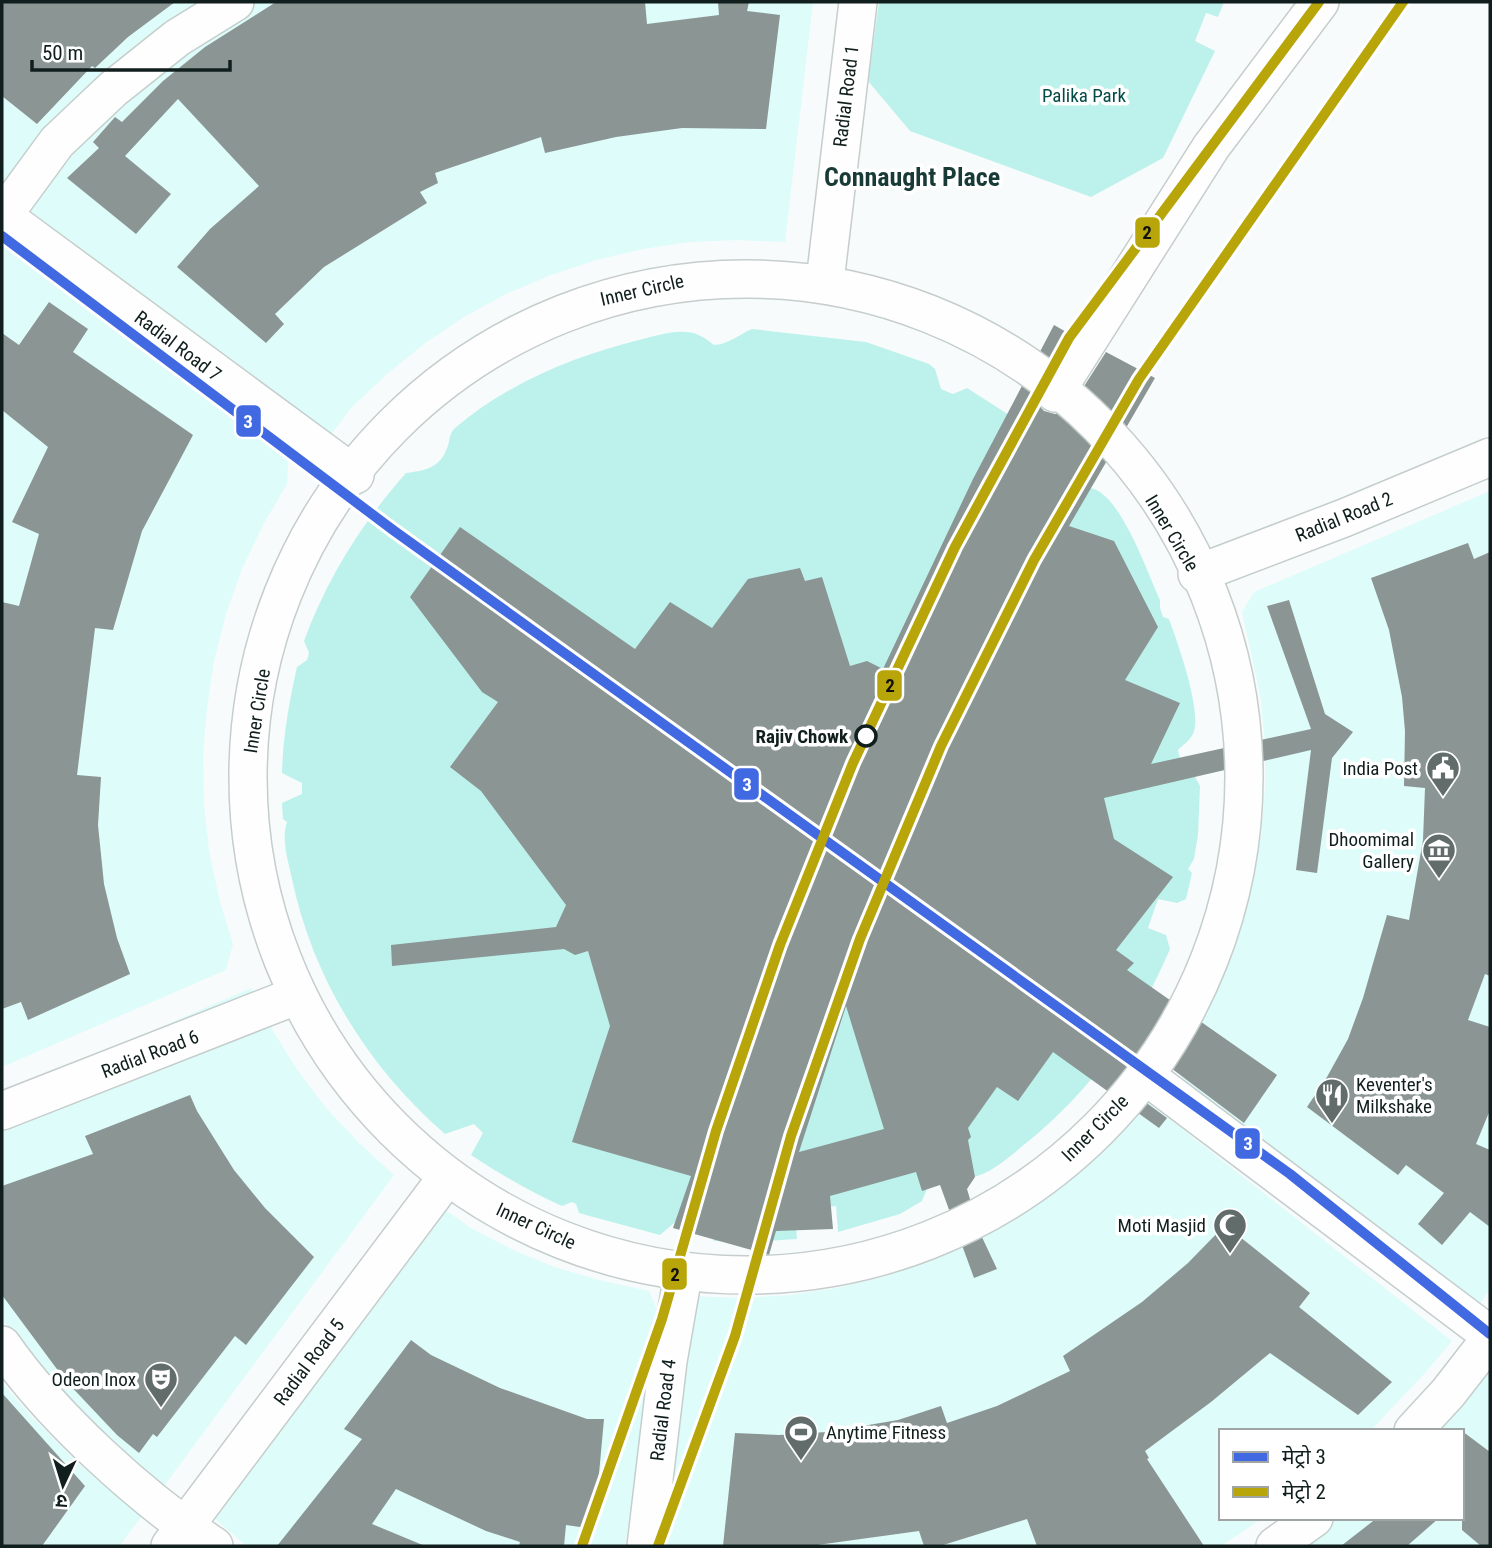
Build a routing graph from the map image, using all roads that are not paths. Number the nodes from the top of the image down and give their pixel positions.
1 (235, 2) edge
2 (858, 2) edge
3 (1320, 2) edge
4 (2, 216) edge
5 (827, 273) junction
6 (1055, 393) junction
7 (1490, 457) edge
8 (355, 475) junction
9 (1197, 574) junction
10 (298, 995) junction
11 (1146, 1076) junction
12 (2, 1111) edge
13 (447, 1177) junction
14 (683, 1275) junction
15 (1490, 1337) edge
16 (2, 1345) edge
17 (1415, 1429) edge
18 (1311, 1520) edge
19 (190, 1540) edge
20 (646, 1546) edge
21 (1275, 1546) edge

1 - 4 street
2 - 5 street, Radial Road 1
3 - 6 street
4 - 8 street, Radial Road 7
5 - 6 street, Inner Circle
5 - 8 street, Inner Circle
6 - 9 street, Inner Circle
7 - 9 street, Radial Road 2
8 - 10 street, Inner Circle
9 - 11 street, Inner Circle
10 - 12 street, Radial Road 6
10 - 13 street, Inner Circle
11 - 14 street, Inner Circle
11 - 15 street
13 - 14 street, Inner Circle
13 - 19 street, Radial Road 5
14 - 20 street, Radial Road 4
15 - 17 street
16 - 19 street
18 - 21 street

